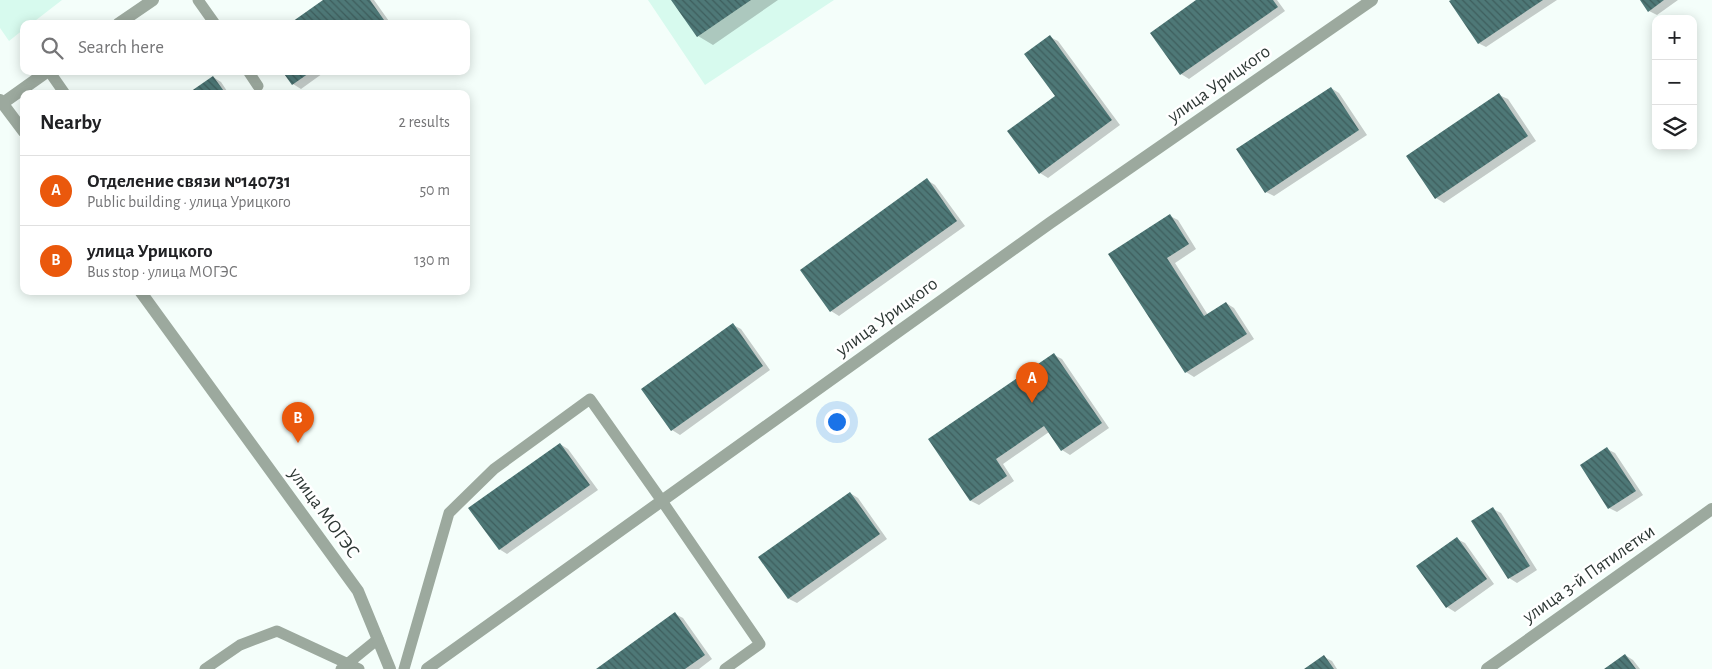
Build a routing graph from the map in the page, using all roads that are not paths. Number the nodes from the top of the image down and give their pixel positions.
1 (153, 0) edge
2 (198, 0) edge
3 (1372, 0) edge
4 (124, 20) edge
5 (211, 20) edge
6 (42, 75) edge
7 (51, 75) edge
8 (251, 75) edge
9 (258, 86) dead end
10 (62, 90) edge
11 (1, 102) edge
12 (20, 127) edge
13 (143, 295) edge
14 (662, 500) junction
15 (1712, 509) edge
16 (378, 639) junction
17 (345, 666) edge
18 (205, 669) edge
19 (359, 669) edge
20 (390, 669) edge
21 (404, 669) edge
22 (427, 669) edge
23 (726, 669) edge
24 (1487, 669) edge

1 - 4 street
2 - 5 lane
3 - 14 street, улица Урицкого
6 - 11 street
7 - 10 lane
8 - 9 lane
11 - 12 street
13 - 16 street, улица МОГЭС
14 - 21 lane
14 - 22 street, улица Урицкого
14 - 23 lane
15 - 24 street, улица 3-й Пятилетки
16 - 17 lane
16 - 20 street, улица МОГЭС
17 - 18 lane
17 - 19 lane

